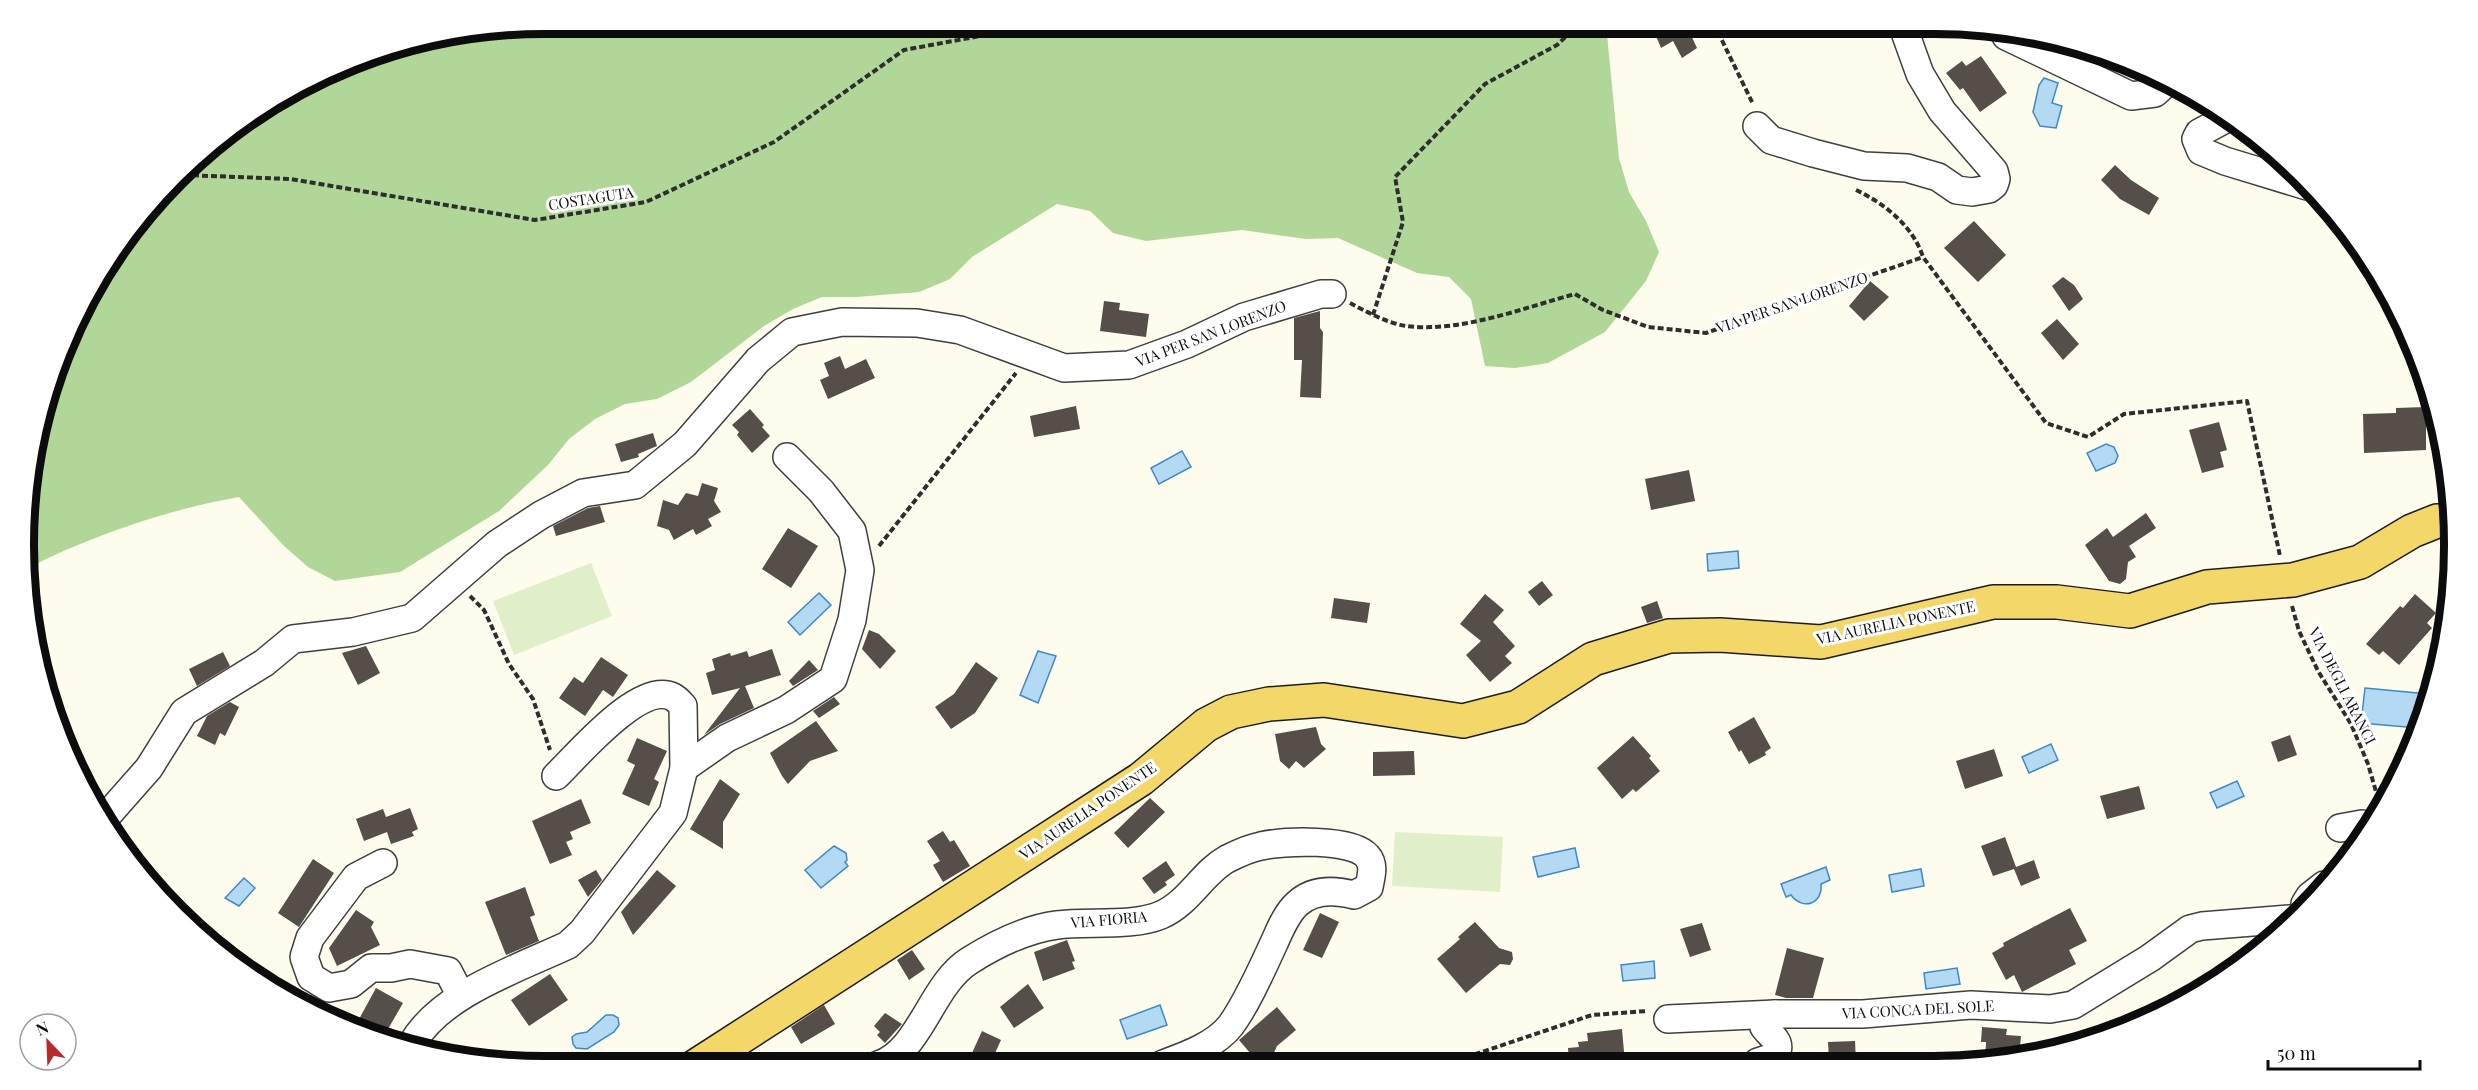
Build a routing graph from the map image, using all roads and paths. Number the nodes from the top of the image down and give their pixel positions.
1 (992, 34) edge
2 (1525, 34) edge
3 (1543, 34) edge
4 (1569, 34) edge
5 (1719, 34) edge
6 (1906, 34) edge
7 (2018, 42) edge
8 (2161, 88) edge
9 (2219, 122) edge
10 (1764, 133) joint
11 (193, 175) edge
12 (2291, 181) edge
13 (1850, 188) dead end
14 (1923, 257) junction
15 (1332, 294) joint
16 (1373, 315) junction
17 (1029, 355) junction
18 (787, 457) dead end
19 (2443, 521) edge
20 (860, 570) junction
21 (454, 582) junction
22 (2270, 582) junction
23 (684, 768) junction
24 (556, 776) joint
25 (2377, 796) edge
26 (110, 812) edge
27 (382, 863) dead end
28 (2280, 920) edge
29 (461, 996) junction
30 (1775, 1014) junction
31 (1668, 1019) joint
32 (415, 1039) edge
33 (712, 1056) edge
34 (891, 1056) edge
35 (1186, 1056) edge
36 (1470, 1056) edge
37 (1776, 1056) edge

1 - 11 path, COSTAGUTA
2 - 3 path
4 - 16 path
5 - 10 path
6 - 10 street
7 - 8 street
9 - 12 street
13 - 14 path
14 - 16 path, VIA PER SAN LORENZO
14 - 22 path
15 - 16 path, VIA PER SAN LORENZO
15 - 17 street, VIA PER SAN LORENZO
17 - 20 path
17 - 21 street, VIA PER SAN LORENZO
18 - 20 street
19 - 22 main road, VIA AURELIA PONENTE
20 - 23 street
21 - 24 path
21 - 26 street, VIA PER SAN LORENZO
22 - 25 path, VIA DEGLI ARANCI
22 - 33 main road, VIA AURELIA PONENTE
23 - 24 street
23 - 29 street
27 - 29 street
28 - 30 street, VIA CONCA DEL SOLE
29 - 32 street
30 - 31 street, VIA CONCA DEL SOLE
30 - 37 street
31 - 36 path
34 - 35 street, VIA FIORIA

